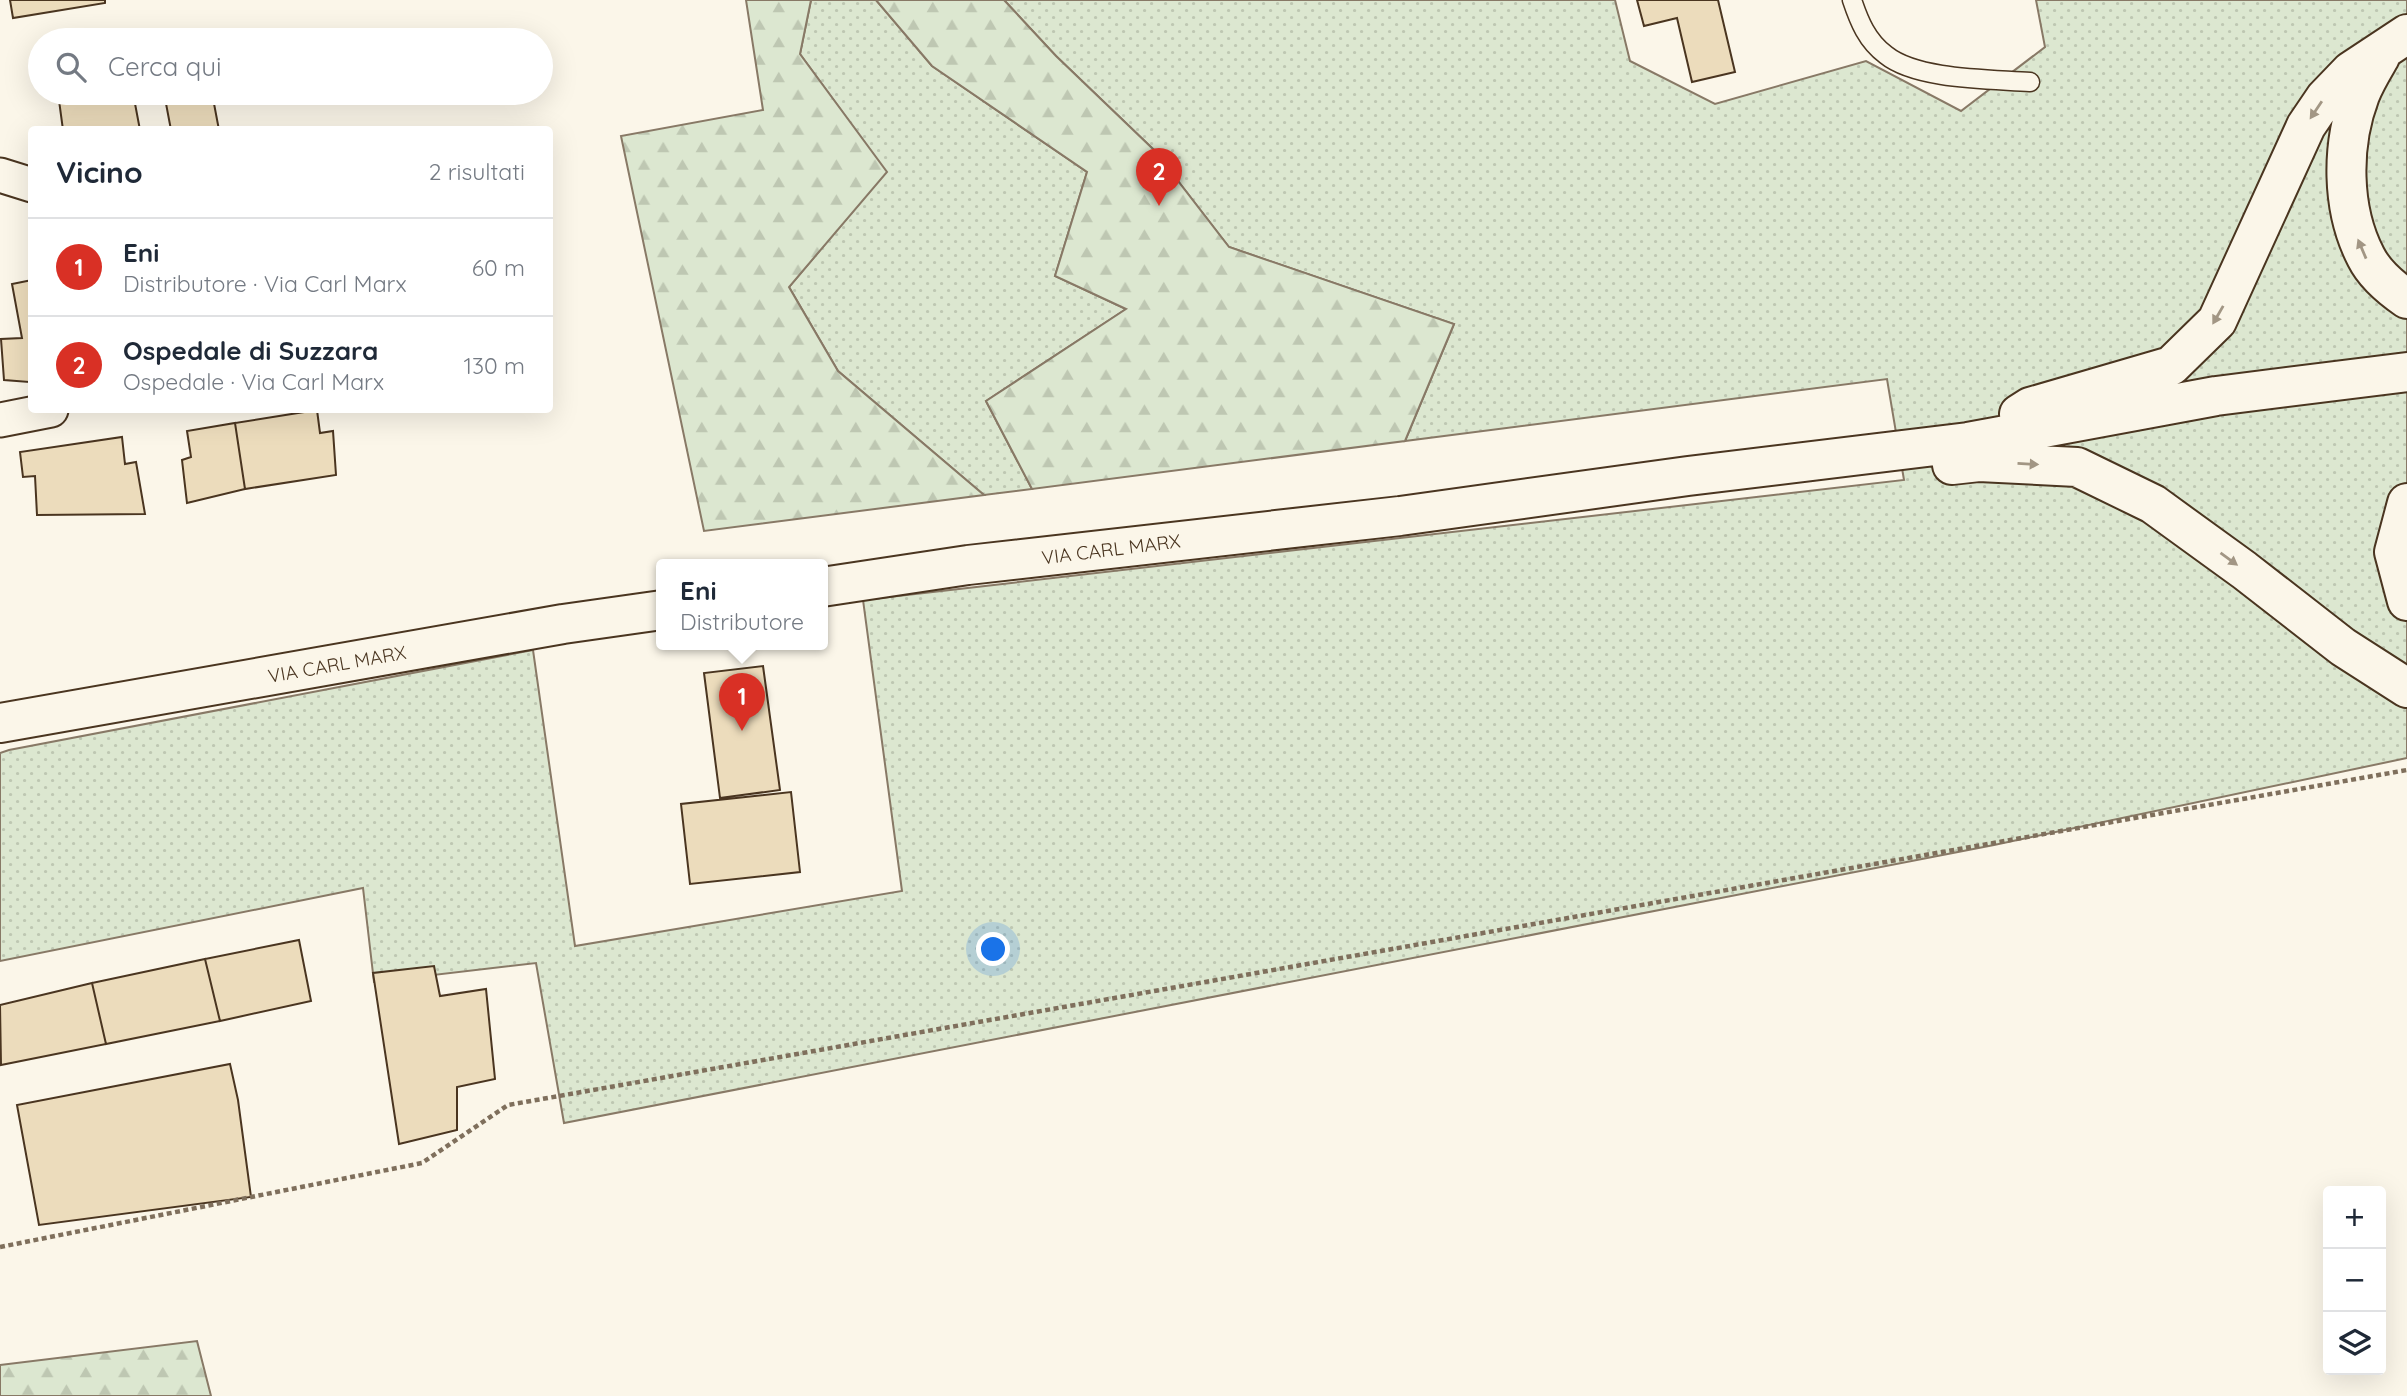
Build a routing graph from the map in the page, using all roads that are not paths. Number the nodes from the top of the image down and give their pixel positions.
1 (1852, 0) edge
2 (2396, 41) edge
3 (2030, 82) dead end
4 (0, 175) edge
5 (28, 184) edge
6 (2407, 299) edge
7 (2407, 372) edge
8 (36, 413) edge
9 (0, 420) edge
10 (1968, 442) junction
11 (2407, 503) edge
12 (1400, 516) junction
13 (828, 586) edge
14 (2407, 601) edge
15 (656, 611) edge
16 (2407, 688) edge
17 (5, 724) edge

1 - 3 lane
6 -> 2 main road
2 -> 10 main road
4 - 5 street
7 - 10 main road
8 - 9 street
10 - 12 main road
11 - 14 main road
12 - 13 main road, VIA CARL MARX
12 -> 16 main road
15 - 17 main road, VIA CARL MARX

